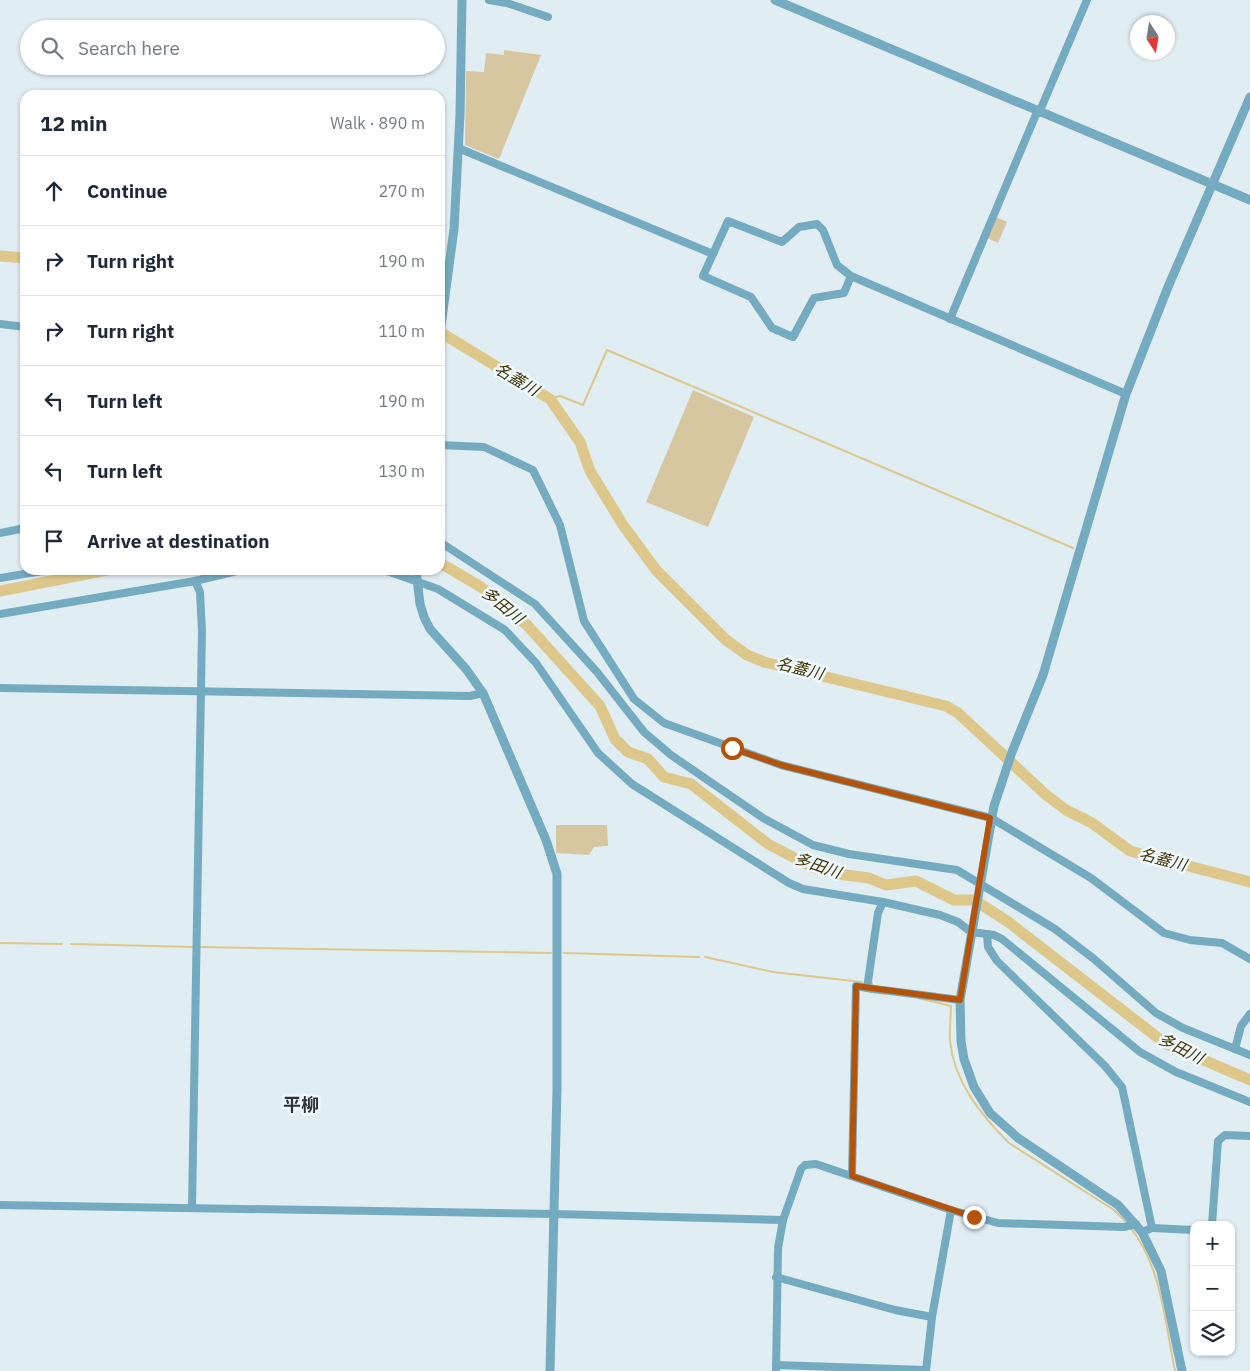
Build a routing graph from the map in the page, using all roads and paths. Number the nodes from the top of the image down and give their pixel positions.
1 (462, 0) edge
2 (489, 0) edge
3 (775, 0) edge
4 (1087, 0) edge
5 (548, 17) dead end
6 (1250, 97) edge
7 (1040, 109) junction
8 (458, 148) junction
9 (1212, 184) junction
10 (1250, 200) edge
11 (712, 254) junction
12 (851, 276) junction
13 (445, 293) edge
14 (950, 319) junction
15 (0, 324) edge
16 (20, 326) edge
17 (1126, 394) junction
18 (445, 445) edge
19 (20, 529) edge
20 (0, 533) edge
21 (445, 545) edge
22 (20, 575) edge
23 (220, 575) edge
24 (417, 577) edge
25 (0, 578) edge
26 (195, 581) junction
27 (0, 614) edge
28 (0, 688) edge
29 (201, 692) junction
30 (483, 693) junction
31 (990, 818) junction
32 (979, 887) junction
33 (883, 902) junction
34 (972, 929) junction
35 (986, 934) junction
36 (1250, 960) edge
37 (867, 988) junction
38 (960, 1000) junction
39 (1250, 1014) edge
40 (1247, 1023) edge
41 (1235, 1049) junction
42 (1250, 1055) edge
43 (1250, 1102) edge
44 (1250, 1136) edge
45 (852, 1176) junction
46 (0, 1204) edge
47 (192, 1207) junction
48 (951, 1210) junction
49 (555, 1214) junction
50 (783, 1220) junction
51 (1212, 1221) edge
52 (1131, 1225) junction
53 (1152, 1228) junction
54 (1190, 1230) edge
55 (1142, 1232) junction
56 (776, 1277) junction
57 (932, 1316) junction
58 (776, 1368) edge
59 (550, 1371) edge
60 (926, 1371) edge
61 (1182, 1371) edge

1 - 8 street
2 - 5 street
3 - 7 street
4 - 7 street
6 - 9 street
7 - 9 street
7 - 14 street
8 - 11 street
8 - 13 street
9 - 10 street
9 - 17 street
11 - 12 street
11 - 12 street
12 - 14 street
14 - 17 street
15 - 16 street
17 - 31 street
18 - 31 street
19 - 20 street
21 - 32 street
22 - 25 street
23 - 26 street
24 - 30 street
24 - 33 street
26 - 27 street
26 - 29 street
28 - 29 street
29 - 30 street
29 - 47 street
30 - 49 street
31 - 32 street
31 - 36 street
32 - 34 street
32 - 41 street
33 - 34 street
33 - 37 street
34 - 35 street
34 - 38 street
35 - 43 street
35 - 53 street
37 - 38 street
37 - 45 street
38 - 52 street
39 - 40 street
40 - 41 street
41 - 42 street
44 - 51 street
45 - 48 street
45 - 50 street
46 - 47 street
47 - 49 street
48 - 52 street
48 - 57 street
49 - 50 street
49 - 59 street
50 - 56 street
52 - 55 street
53 - 54 street
53 - 55 street
55 - 61 street
56 - 57 street
56 - 58 street
57 - 60 street
58 - 60 street

